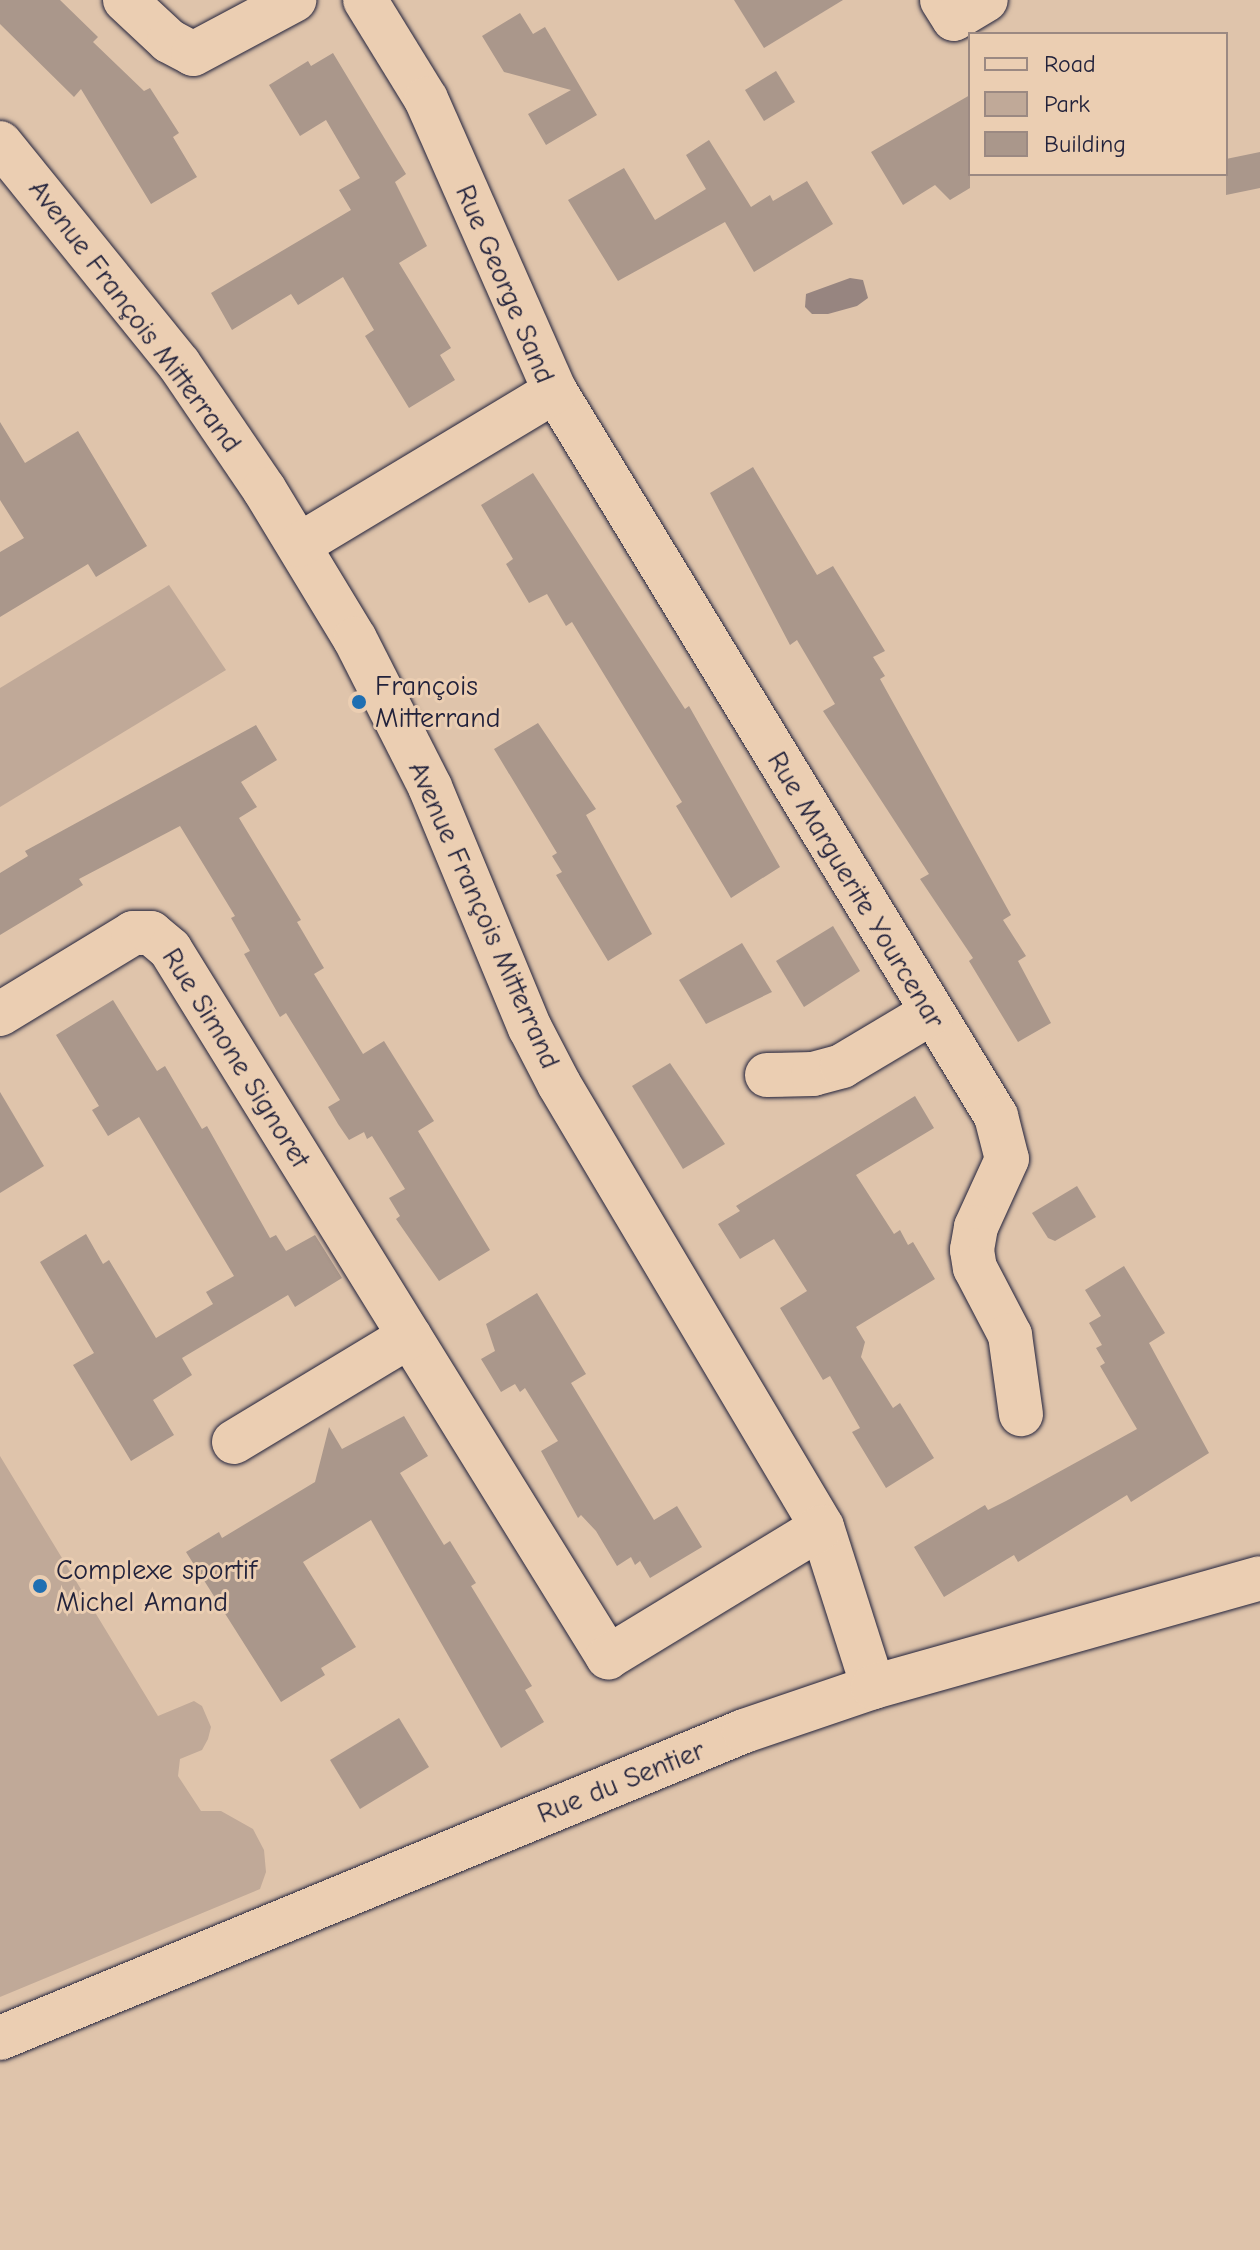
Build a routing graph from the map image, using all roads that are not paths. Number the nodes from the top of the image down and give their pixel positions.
1 (125, 0) edge
2 (294, 0) edge
3 (365, 0) edge
4 (942, 0) edge
5 (986, 0) edge
6 (0, 143) edge
7 (555, 391) junction
8 (299, 545) junction
9 (931, 1013) junction
10 (0, 1014) edge
11 (767, 1075) dead end
12 (410, 1336) junction
13 (1021, 1414) dead end
14 (234, 1442) dead end
15 (822, 1527) junction
16 (1260, 1578) edge
17 (873, 1687) junction
18 (0, 2038) edge

1 - 2 street
3 - 7 street, Rue George Sand
4 - 5 street
6 - 8 street, Avenue François Mitterrand
7 - 8 street, Rue George Sand
7 - 9 street, Rue Marguerite Yourcenar
8 - 15 street, Avenue François Mitterrand
9 - 11 street
9 - 13 street, Rue Marguerite Yourcenar
10 - 12 street, Rue Simone Signoret
12 - 14 street
12 - 15 street, Rue Simone Signoret
15 - 17 street, Avenue François Mitterrand
16 - 17 street, Rue du Sentier
17 - 18 street, Rue du Sentier

